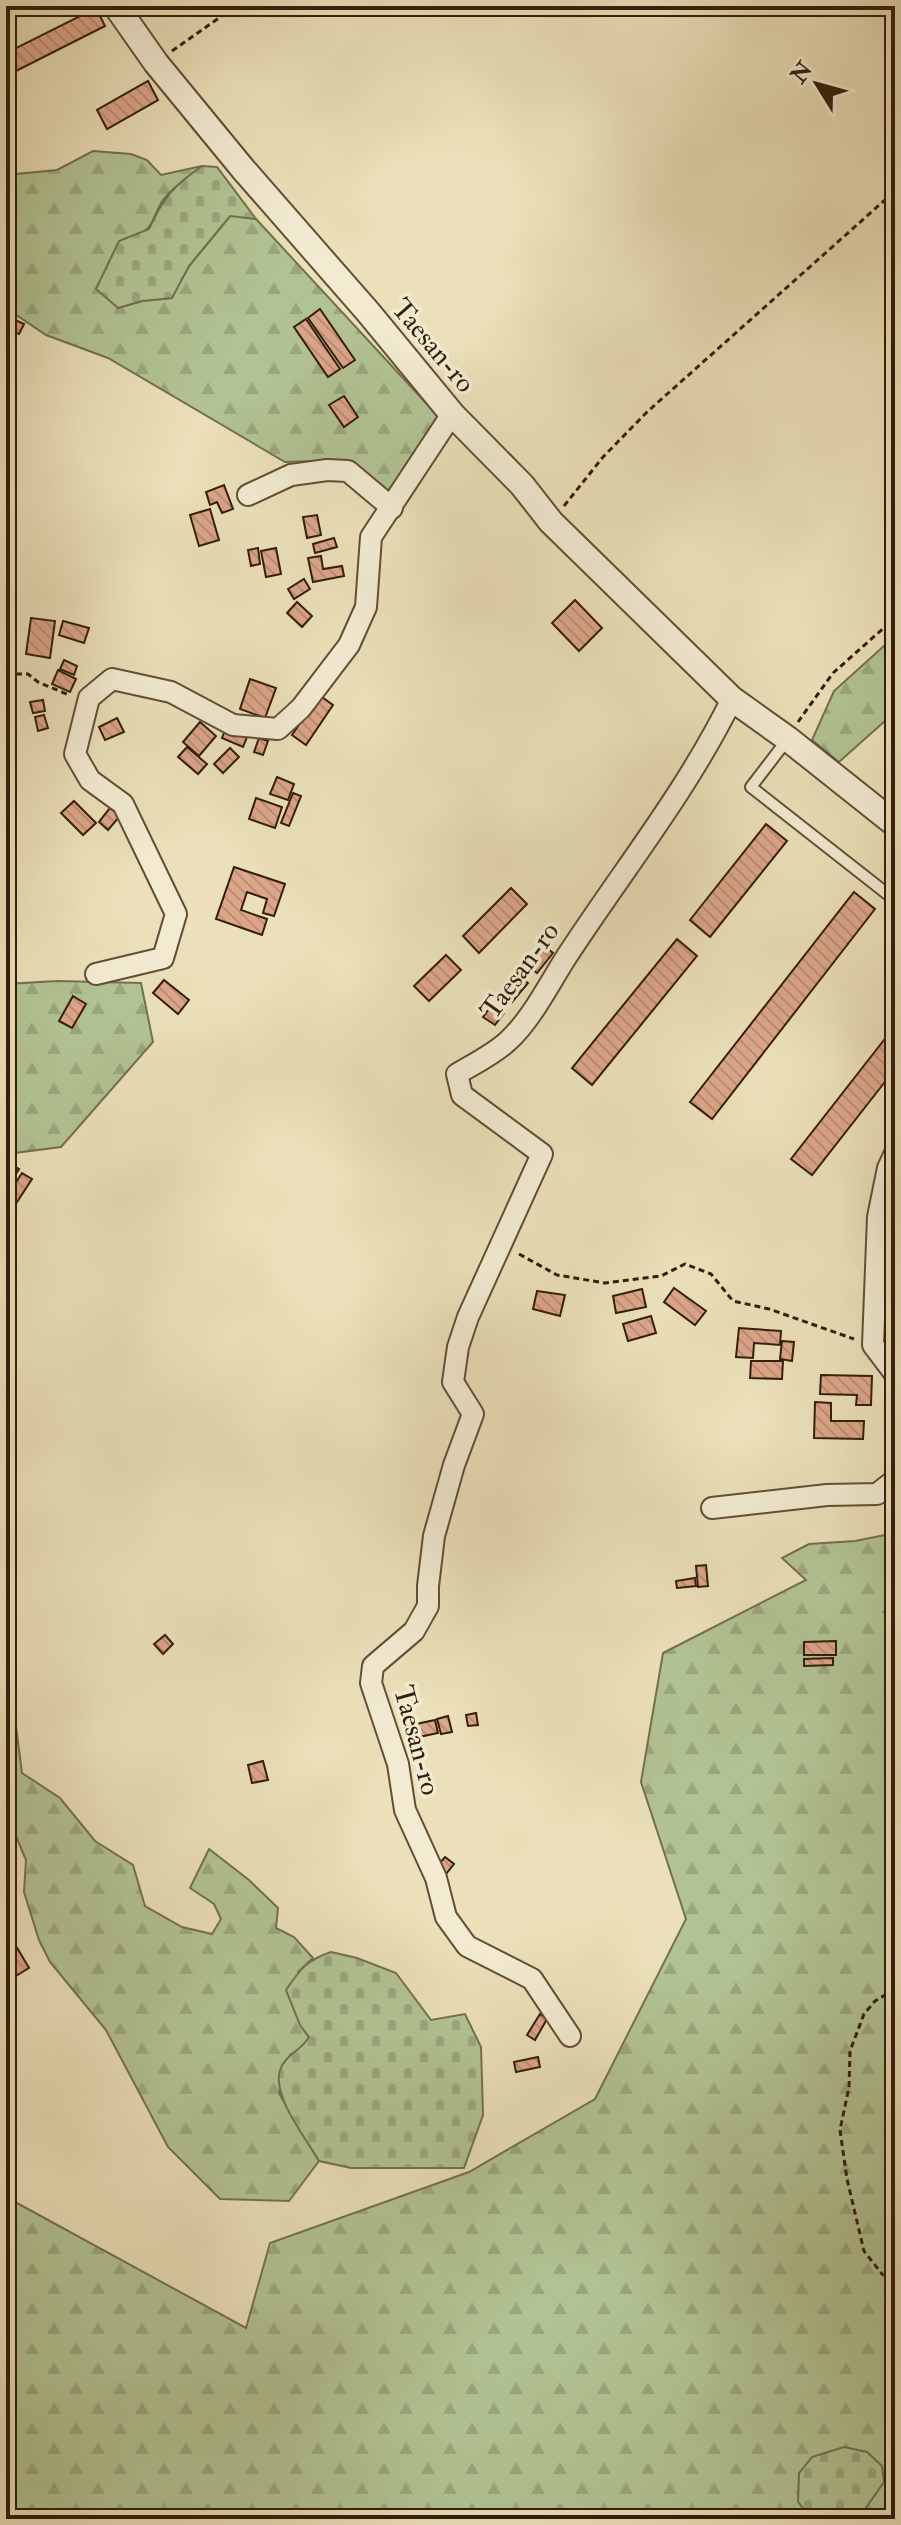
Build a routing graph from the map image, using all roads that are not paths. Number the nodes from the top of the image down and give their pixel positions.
1 (116, 6) edge
2 (452, 414) junction
3 (248, 495) dead end
4 (392, 508) junction
5 (732, 699) junction
6 (788, 739) junction
7 (895, 824) edge
8 (895, 900) edge
9 (96, 974) dead end
10 (895, 1153) edge
11 (895, 1374) edge
12 (895, 1480) edge
13 (712, 1508) dead end
14 (570, 2036) dead end

1 - 2 street, Taesan-ro
2 - 4 street
2 - 5 street, Taesan-ro
3 - 4 street
4 - 9 street
5 - 6 street, Taesan-ro
5 - 14 street, Taesan-ro
6 - 7 street, Taesan-ro
6 - 8 lane
10 - 11 street
12 - 13 street

